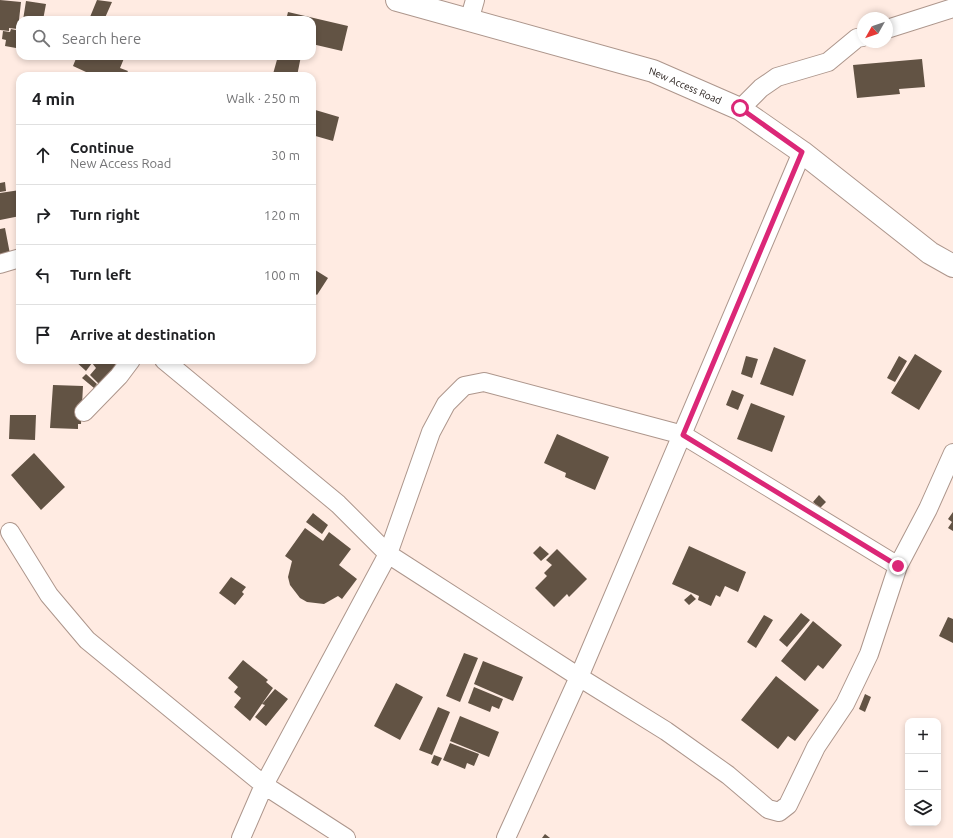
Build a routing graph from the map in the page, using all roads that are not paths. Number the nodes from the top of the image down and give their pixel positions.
1 (397, 0) edge
2 (475, 0) edge
3 (953, 8) edge
4 (469, 21) junction
5 (893, 27) edge
6 (857, 38) edge
7 (740, 108) junction
8 (802, 152) junction
9 (16, 259) edge
10 (0, 264) edge
11 (953, 266) edge
12 (128, 364) edge
13 (169, 364) edge
14 (84, 412) dead end
15 (683, 435) junction
16 (953, 452) edge
17 (10, 532) dead end
18 (388, 554) junction
19 (898, 566) junction
20 (579, 677) junction
21 (264, 786) junction
22 (241, 838) edge
23 (346, 838) edge
24 (506, 838) edge

1 - 4 main road, New Access Road
2 - 4 street
3 - 5 street
4 - 7 main road, New Access Road
6 - 7 street
7 - 8 main road, New Access Road
8 - 11 main road, New Access Road
8 - 15 street
9 - 10 street
12 - 14 street
13 - 18 street
15 - 18 street
15 - 19 street
15 - 20 street
16 - 19 street
17 - 21 street
18 - 20 street
18 - 21 street
19 - 20 street
20 - 24 street
21 - 22 street
21 - 23 street

